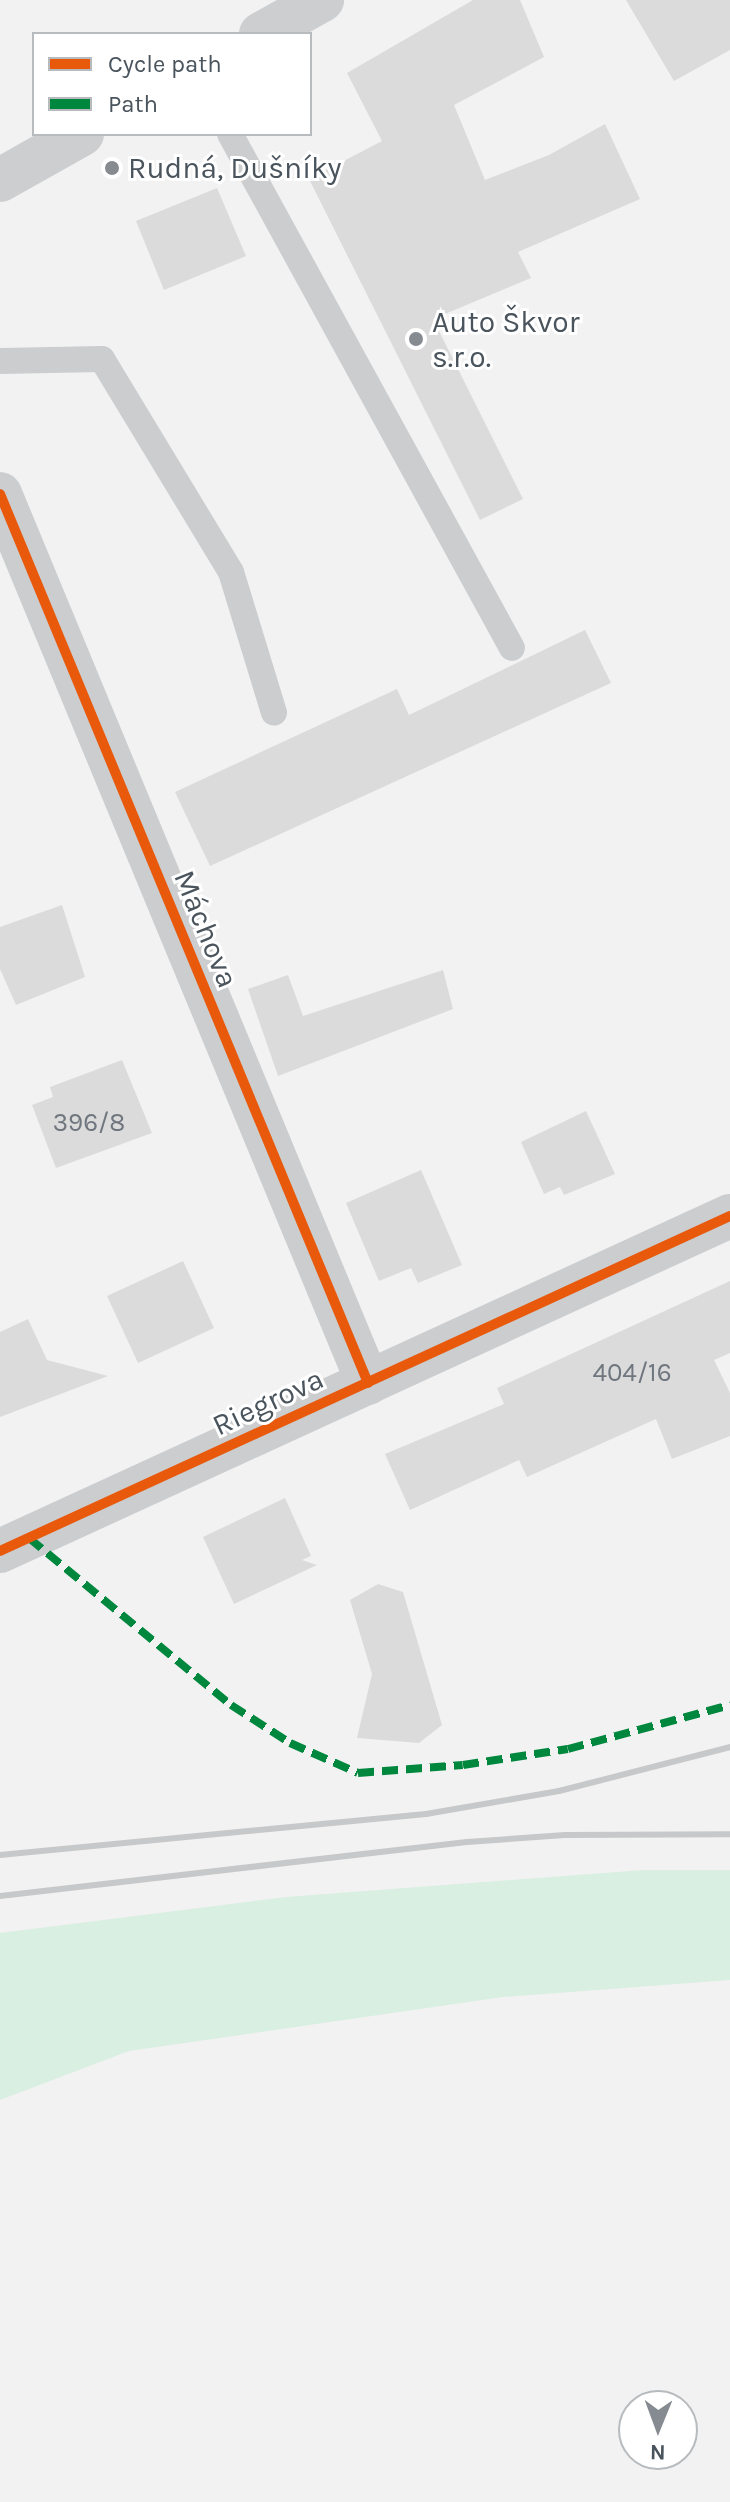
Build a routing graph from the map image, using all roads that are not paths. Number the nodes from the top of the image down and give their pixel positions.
1 (322, 0) edge
2 (265, 32) edge
3 (78, 136) edge
4 (231, 136) edge
5 (0, 180) edge
6 (0, 361) edge
7 (0, 494) edge
8 (512, 648) dead end
9 (274, 713) dead end
10 (730, 1216) edge
11 (368, 1383) junction
12 (0, 1551) edge

1 - 2 main road
3 - 5 main road
4 - 8 lane
6 - 9 lane
7 - 11 street, Máchova
10 - 11 street, Riegrova
11 - 12 street, Riegrova

